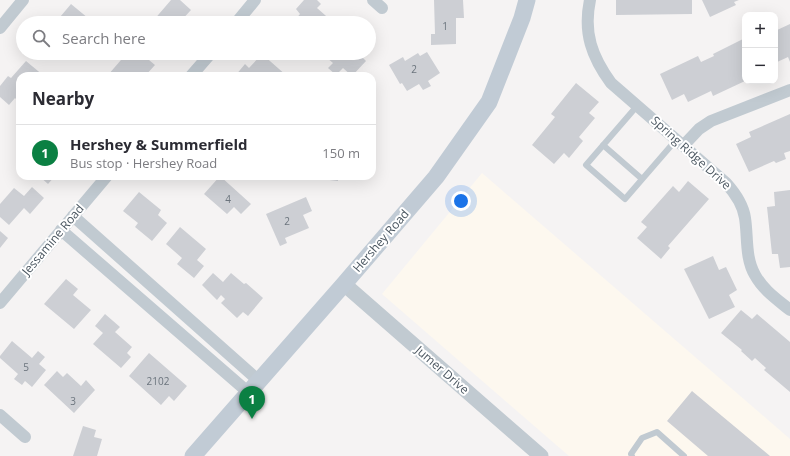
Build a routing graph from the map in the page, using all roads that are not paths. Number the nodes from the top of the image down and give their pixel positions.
1 (23, 0) edge
2 (255, 0) edge
3 (373, 0) edge
4 (527, 0) edge
5 (590, 0) edge
6 (382, 8) dead end
7 (242, 16) edge
8 (0, 28) edge
9 (205, 60) edge
10 (194, 72) edge
11 (790, 90) edge
12 (637, 106) junction
13 (679, 143) junction
14 (603, 145) junction
15 (642, 179) junction
16 (104, 180) edge
17 (73, 216) junction
18 (61, 230) junction
19 (344, 284) junction
20 (0, 303) edge
21 (179, 310) junction
22 (790, 310) edge
23 (168, 323) junction
24 (254, 387) junction
25 (0, 416) edge
26 (25, 437) dead end
27 (193, 456) edge
28 (541, 456) edge
29 (632, 456) edge
30 (684, 456) edge

1 - 8 street
2 - 7 street
3 - 6 street
4 - 19 main road, Hershey Road
5 - 12 street, Spring Ridge Drive
9 - 10 street
11 - 13 street
12 - 13 street, Spring Ridge Drive
12 - 14 lane
13 - 15 lane
13 - 22 street, Spring Ridge Drive
14 - 15 lane
14 - 15 lane
16 - 17 street, Jessamine Road
17 - 18 street, Jessamine Road
17 - 21 street
18 - 20 street, Jessamine Road
18 - 23 street
19 - 24 main road, Hershey Road
19 - 28 street, Jumer Drive
21 - 23 street
21 - 24 street
23 - 24 street
24 - 27 main road, Hershey Road
25 - 26 street
29 - 30 lane

